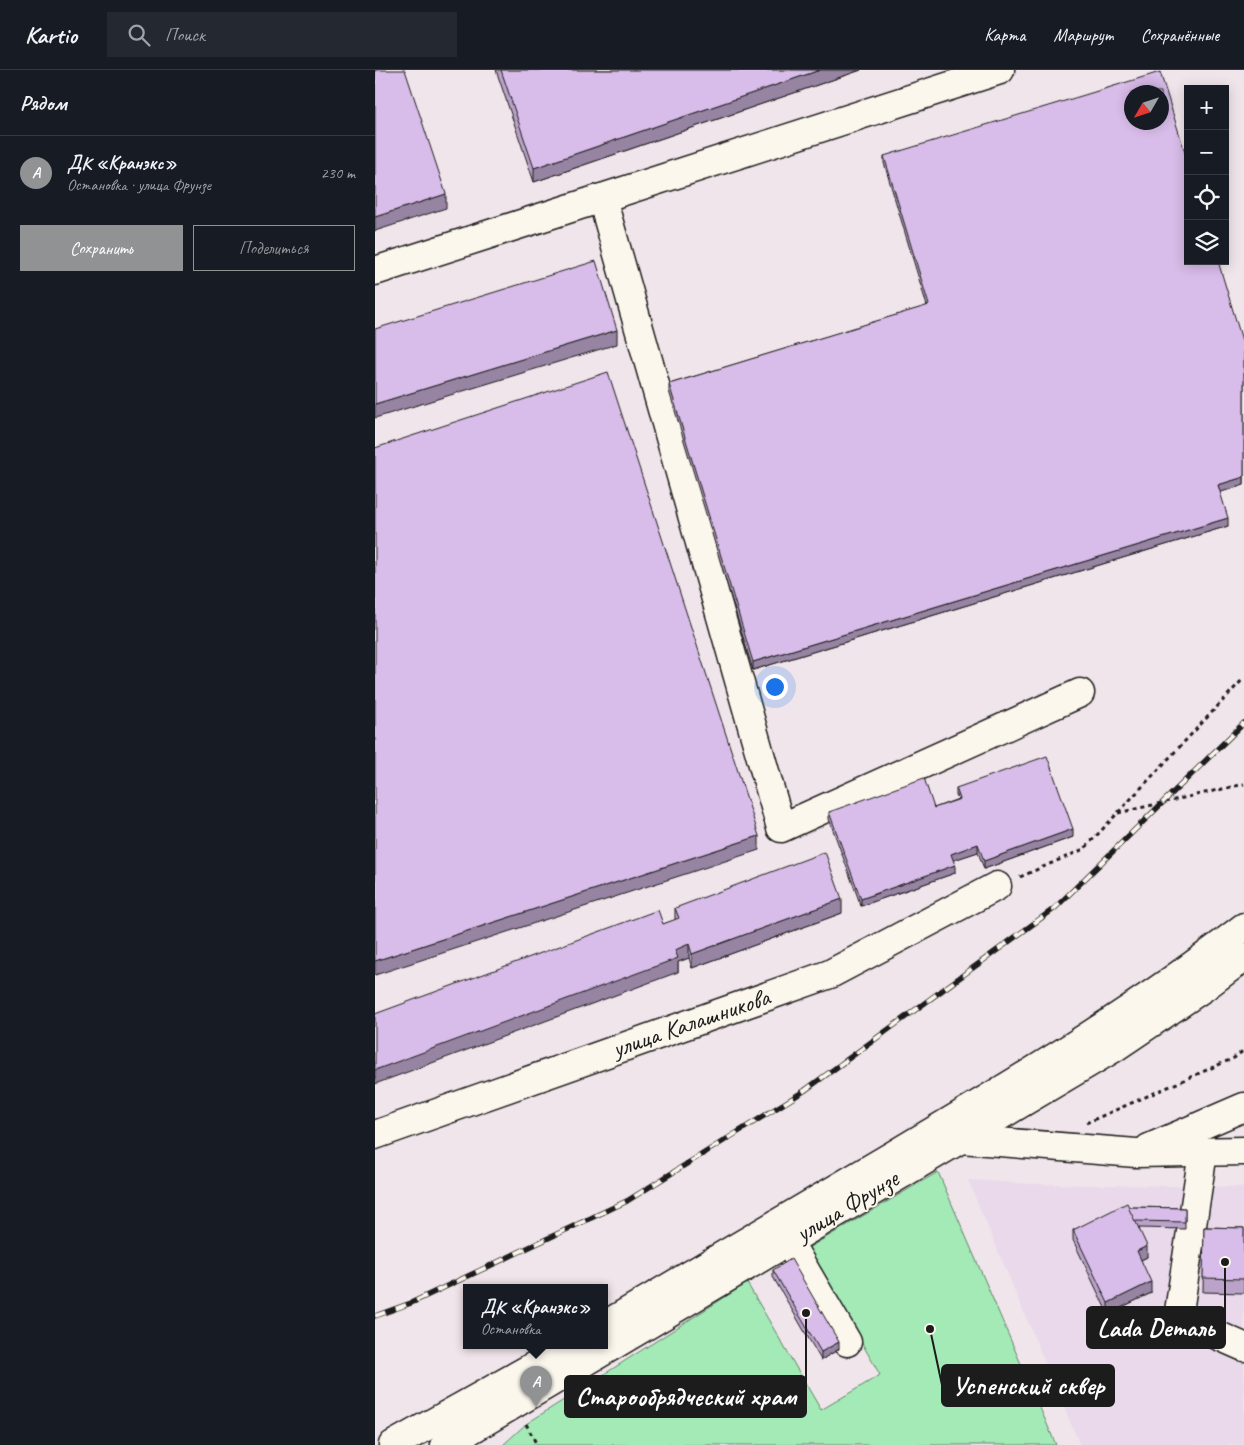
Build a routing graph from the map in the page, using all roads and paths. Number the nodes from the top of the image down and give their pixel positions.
1 (1000, 70) edge
2 (602, 198) junction
3 (375, 271) edge
4 (1244, 678) edge
5 (1080, 693) dead end
6 (1244, 784) edge
7 (1118, 813) junction
8 (997, 886) joint
9 (1244, 927) edge
10 (1244, 957) edge
11 (1244, 1050) edge
12 (1244, 1107) edge
13 (1082, 1125) dead end
14 (955, 1130) junction
15 (375, 1135) edge
16 (1244, 1151) edge
17 (1203, 1152) junction
18 (1136, 1153) junction
19 (788, 1241) junction
20 (608, 1323) edge
21 (847, 1342) dead end
22 (1244, 1346) edge
23 (608, 1348) edge
24 (565, 1349) edge
25 (606, 1349) edge
26 (526, 1424) dead end
27 (393, 1445) edge
28 (445, 1445) edge
29 (537, 1445) edge

1 - 2 main road
2 - 3 main road
2 - 5 main road
4 - 7 path
6 - 7 path
7 - 8 path
8 - 15 main road, улица Калашникова
9 - 14 main road, улица Фрунзе
10 - 14 main road, улица Фрунзе
11 - 13 path
12 - 18 main road
14 - 18 main road
14 - 19 main road, улица Фрунзе
14 - 20 main road, улица Фрунзе
16 - 17 main road
17 - 18 main road
17 - 22 main road
19 - 21 main road
19 - 23 main road, улица Фрунзе
24 - 27 main road
25 - 28 main road, улица Фрунзе
26 - 29 path

